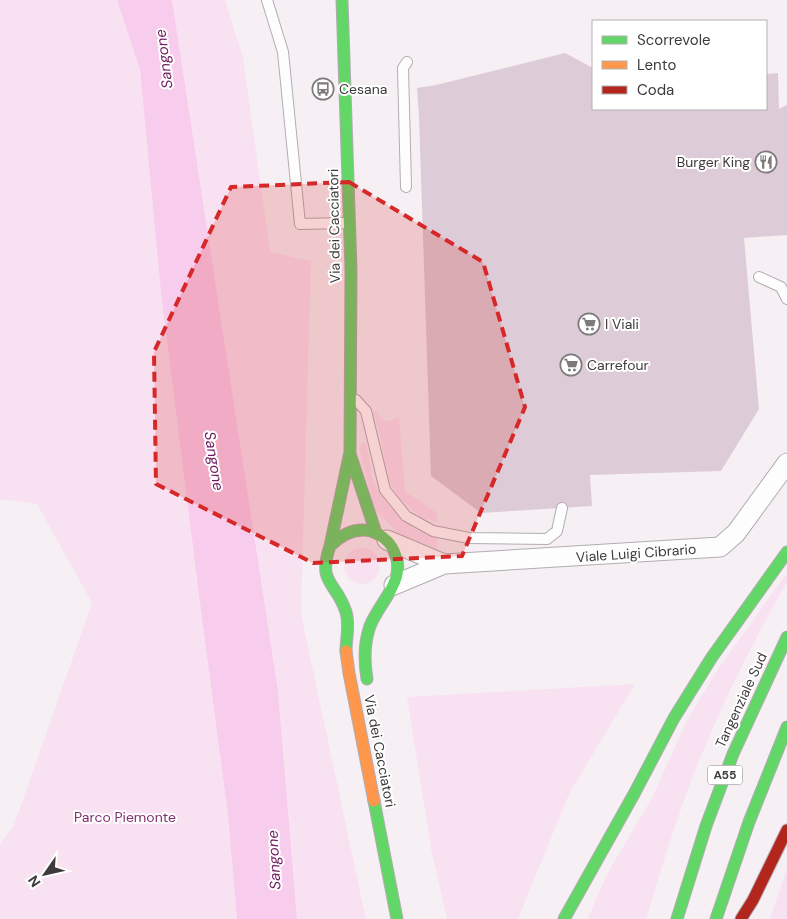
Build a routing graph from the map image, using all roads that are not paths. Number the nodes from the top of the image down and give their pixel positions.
1 (267, 0) edge
2 (342, 0) edge
3 (406, 62) dead end
4 (406, 187) dead end
5 (350, 225) junction
6 (759, 277) dead end
7 (787, 299) edge
8 (350, 393) junction
9 (350, 452) junction
10 (787, 463) edge
11 (562, 508) dead end
12 (381, 536) junction
13 (330, 546) junction
14 (787, 552) edge
15 (444, 564) junction
16 (390, 590) junction
17 (333, 592) junction
18 (371, 603) dead end
19 (354, 604) dead end
20 (787, 637) edge
21 (370, 694) dead end
22 (787, 727) edge
23 (787, 830) edge
24 (397, 919) edge
25 (564, 919) edge
26 (677, 919) edge
27 (716, 919) edge
28 (741, 919) edge

1 - 5 lane
2 - 5 main road, Via dei Cacciatori
3 - 4 lane
5 - 8 main road, Via dei Cacciatori
6 - 7 lane
8 - 9 main road, Via dei Cacciatori
8 - 11 lane
9 - 12 main road, Via dei Cacciatori
9 - 13 main road, Via dei Cacciatori
10 - 15 street, Viale Luigi Cibrario
12 - 13 main road
12 - 15 street
12 - 16 main road, Via dei Cacciatori
13 - 17 main road, Via dei Cacciatori
14 - 25 main road
15 - 16 street
16 - 18 main road
16 - 21 main road, Via dei Cacciatori
17 - 19 main road
17 - 24 main road, Via dei Cacciatori
20 - 26 main road, Tangenziale Sud / A55
22 - 27 main road, A55
23 - 28 main road

